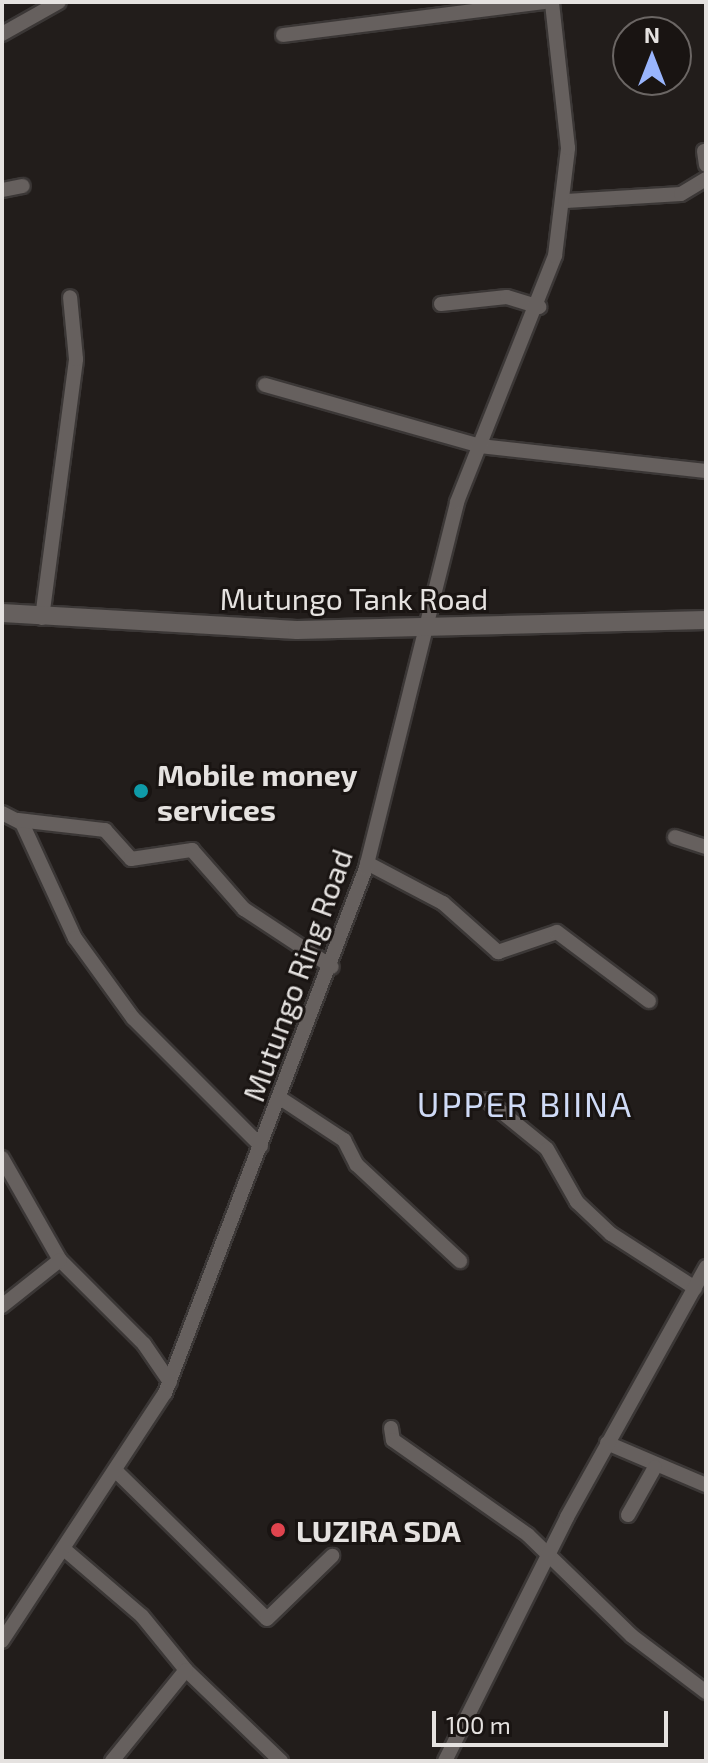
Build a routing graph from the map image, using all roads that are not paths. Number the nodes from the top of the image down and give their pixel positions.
1 (59, 2) edge
2 (545, 2) edge
3 (552, 2) edge
4 (2, 34) edge
5 (283, 35) dead end
6 (706, 179) edge
7 (23, 186) dead end
8 (2, 190) edge
9 (566, 201) junction
10 (70, 297) dead end
11 (441, 304) dead end
12 (539, 307) junction
13 (265, 385) dead end
14 (480, 446) junction
15 (706, 471) edge
16 (2, 613) edge
17 (42, 618) junction
18 (706, 620) edge
19 (424, 630) junction
20 (2, 813) edge
21 (18, 820) junction
22 (675, 837) dead end
23 (706, 847) edge
24 (367, 863) junction
25 (332, 967) junction
26 (649, 1001) dead end
27 (280, 1098) junction
28 (487, 1100) dead end
29 (261, 1146) junction
30 (2, 1158) edge
31 (60, 1260) junction
32 (460, 1261) dead end
33 (706, 1267) edge
34 (695, 1288) junction
35 (2, 1306) edge
36 (170, 1382) junction
37 (391, 1428) dead end
38 (607, 1443) junction
39 (655, 1467) junction
40 (116, 1471) junction
41 (706, 1485) edge
42 (628, 1515) dead end
43 (65, 1550) junction
44 (550, 1554) junction
45 (332, 1556) dead end
46 (2, 1641) edge
47 (186, 1670) junction
48 (706, 1692) edge
49 (112, 1761) edge
50 (281, 1761) edge
51 (445, 1761) edge

1 - 4 street
2 - 5 street
3 - 9 street, Mutungo Ring Road
6 - 9 street
7 - 8 street
9 - 12 street, Mutungo Ring Road
10 - 17 street
11 - 12 street
12 - 14 street, Mutungo Ring Road
13 - 14 street
14 - 15 street
14 - 19 street, Mutungo Ring Road
16 - 17 street, Mutungo Tank Road
17 - 19 street, Mutungo Tank Road
18 - 19 street, Mutungo Tank Road
19 - 24 street, Mutungo Ring Road
20 - 21 street
21 - 25 street
21 - 29 street
22 - 23 street
24 - 25 street, Mutungo Ring Road
24 - 26 street
25 - 27 street, Mutungo Ring Road
27 - 29 street, Mutungo Ring Road
27 - 32 street
28 - 34 street
29 - 36 street, Mutungo Ring Road
30 - 31 street
31 - 35 street
31 - 36 street
33 - 34 street
34 - 38 street
36 - 40 street, Mutungo Ring Road
37 - 44 street
38 - 39 street
38 - 44 street
39 - 41 street
39 - 42 street
40 - 43 street, Mutungo Ring Road
40 - 45 street
43 - 46 street, Mutungo Ring Road
43 - 47 street
44 - 48 street
44 - 51 street
47 - 49 street
47 - 50 street

